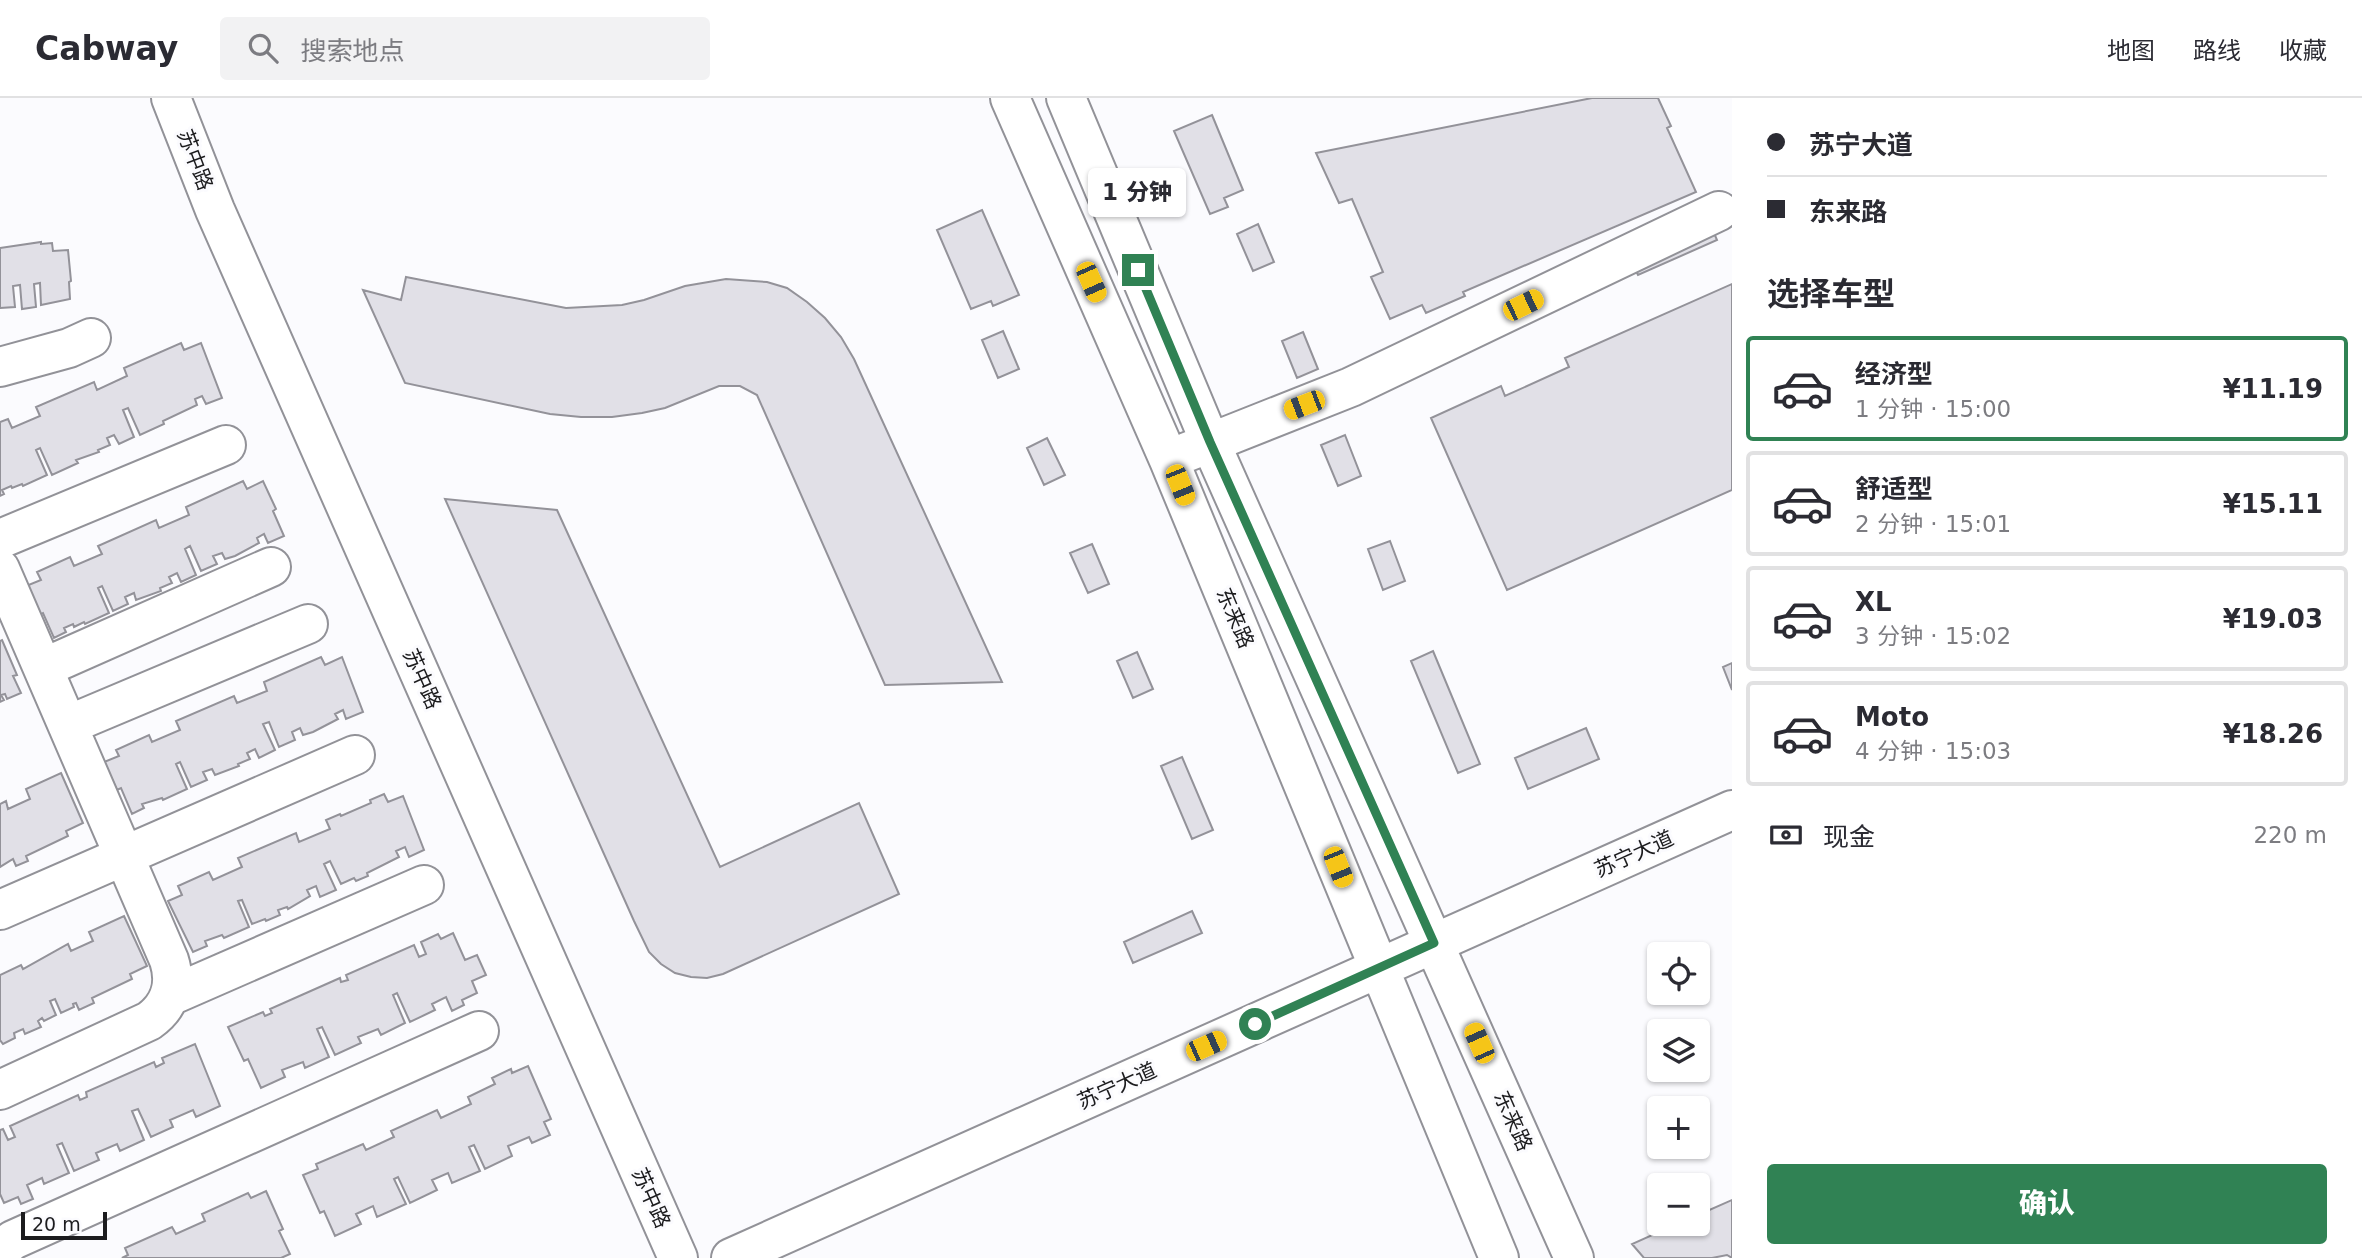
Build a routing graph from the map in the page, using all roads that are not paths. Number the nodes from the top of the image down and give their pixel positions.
1 (171, 98) edge
2 (1010, 98) edge
3 (1066, 98) edge
4 (1719, 211) dead end
5 (91, 338) dead end
6 (0, 367) edge
7 (1210, 442) junction
8 (226, 445) dead end
9 (1169, 460) junction
10 (0, 539) edge
11 (271, 567) dead end
12 (0, 569) edge
13 (308, 624) dead end
14 (43, 668) junction
15 (68, 725) junction
16 (355, 755) dead end
17 (1732, 810) edge
18 (124, 856) junction
19 (424, 885) dead end
20 (0, 909) edge
21 (1434, 943) junction
22 (1380, 969) junction
23 (170, 996) junction
24 (479, 1031) dead end
25 (0, 1090) edge
26 (0, 1250) edge
27 (678, 1258) edge
28 (731, 1258) edge
29 (1499, 1258) edge
30 (1574, 1258) edge

1 - 27 street, 苏中路
2 - 9 street, 东来路
3 - 7 street, 东来路
4 - 7 street
5 - 6 street
7 - 9 street
7 - 21 street, 东来路
8 - 10 street
9 - 22 street, 东来路
11 - 14 street
12 - 14 street
13 - 15 street
14 - 15 street
15 - 18 street
16 - 18 street
17 - 21 street, 苏宁大道
18 - 20 street
18 - 23 street
19 - 23 street
21 - 22 street, 苏宁大道
21 - 30 street, 东来路
22 - 28 street, 苏宁大道
22 - 29 street, 东来路
23 - 25 street
24 - 26 street

